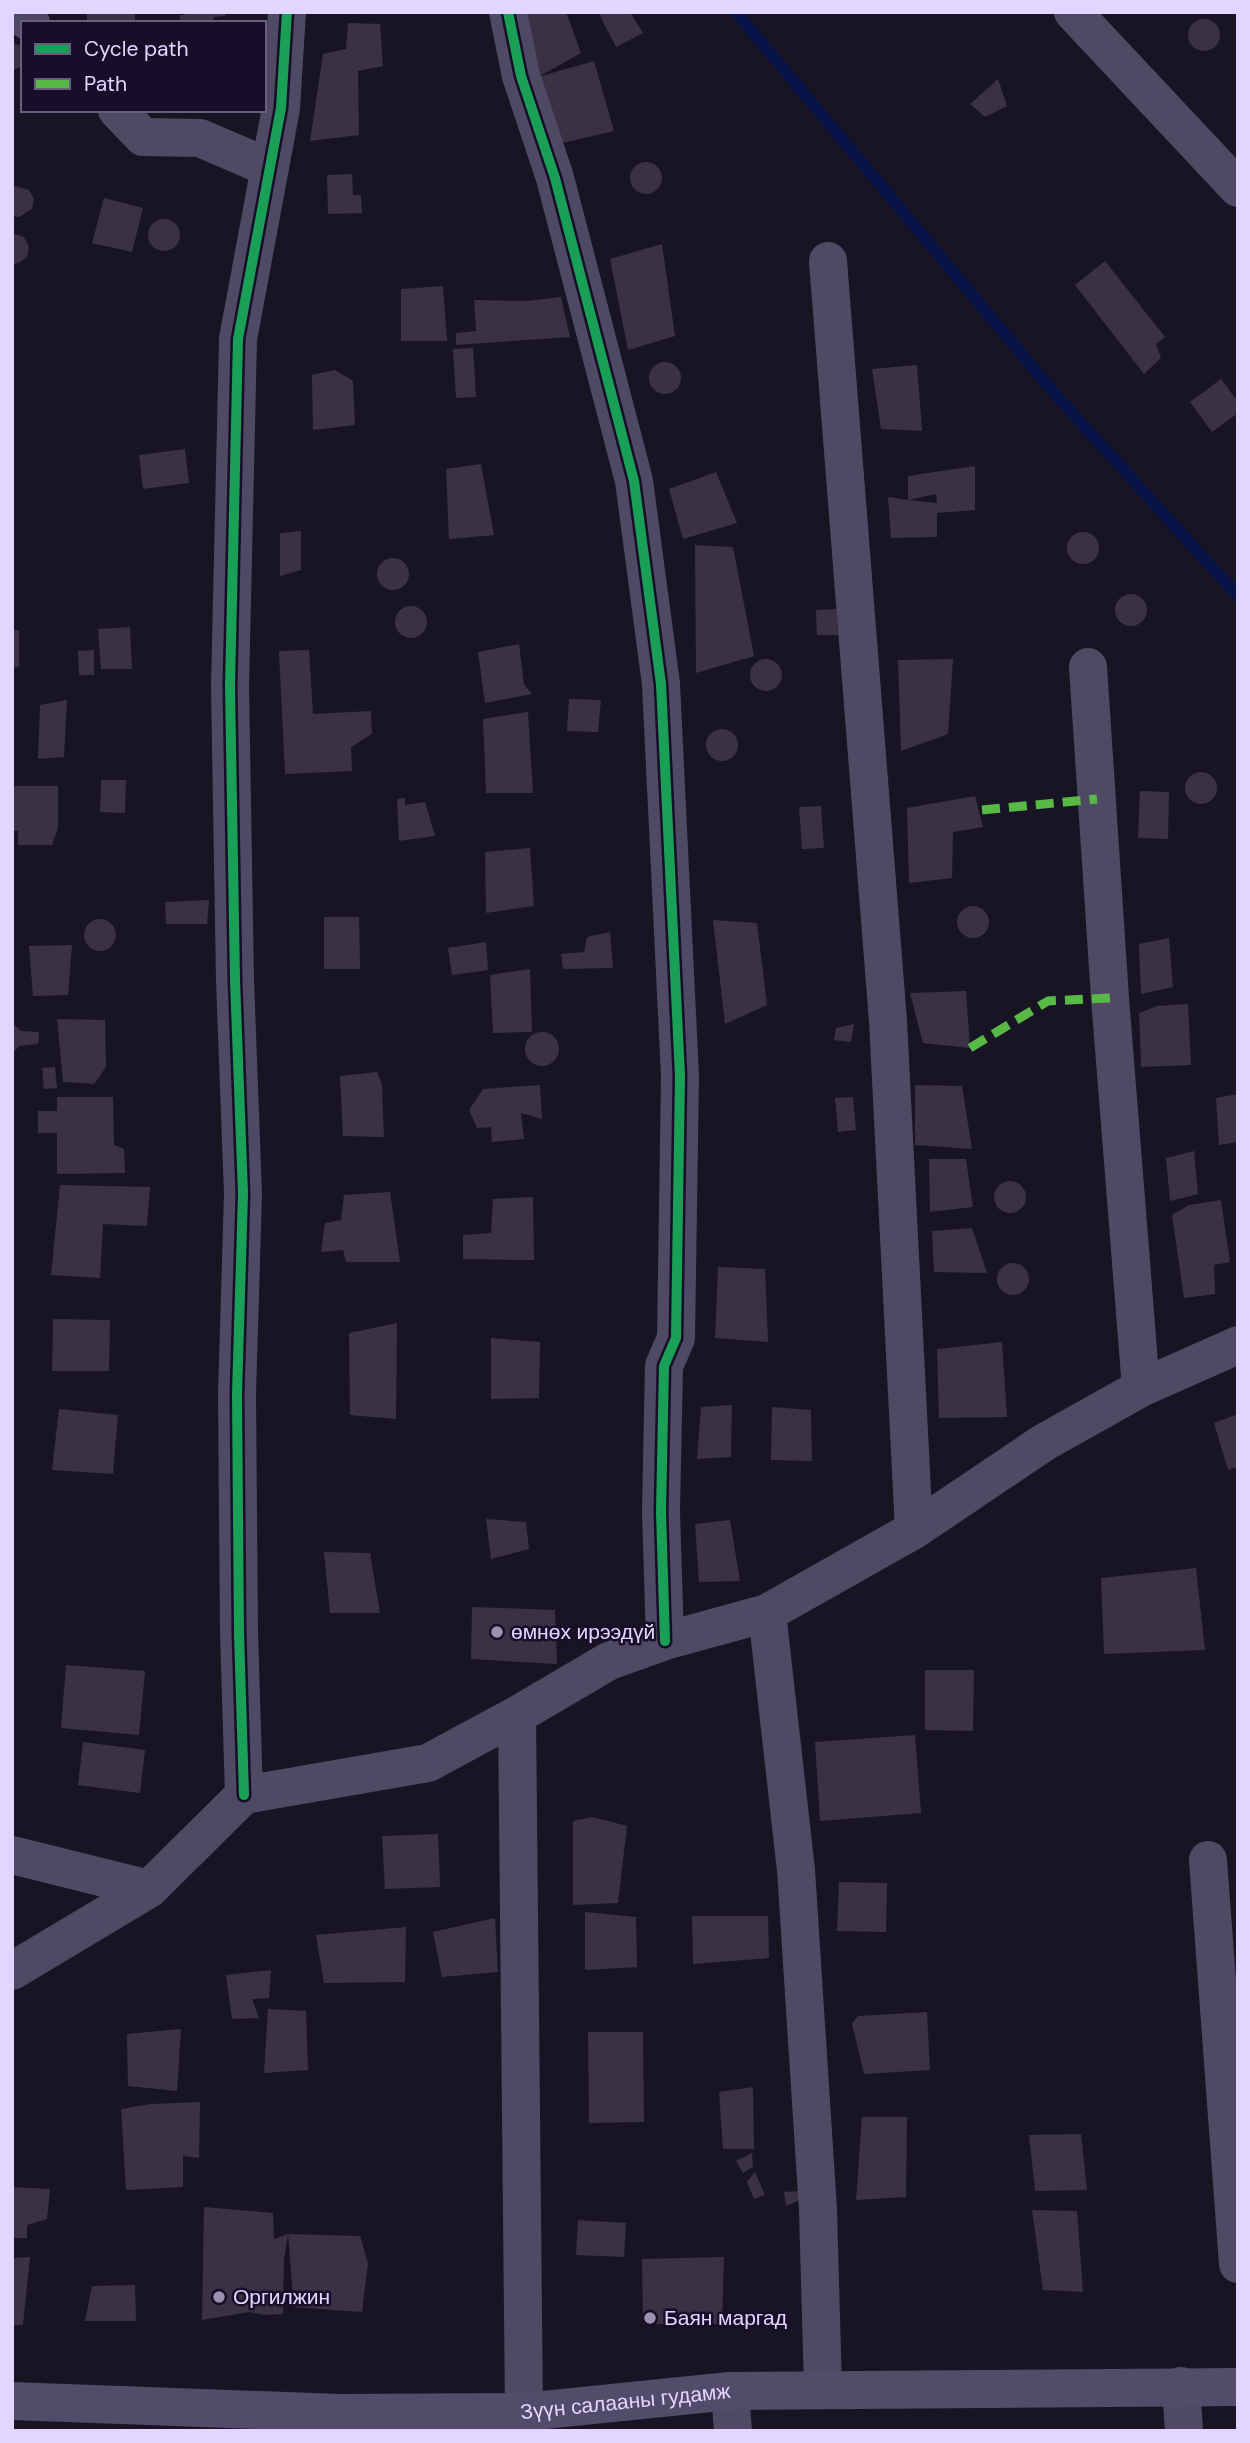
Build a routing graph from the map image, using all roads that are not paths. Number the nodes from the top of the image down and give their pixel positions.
1 (287, 12) edge
2 (508, 12) edge
3 (1073, 12) edge
4 (119, 112) edge
5 (270, 168) junction
6 (1238, 188) edge
7 (828, 261) dead end
8 (1088, 667) dead end
9 (1238, 1345) edge
10 (1141, 1388) junction
11 (914, 1530) junction
12 (767, 1613) junction
13 (665, 1641) junction
14 (517, 1715) junction
15 (244, 1796) junction
16 (12, 1856) edge
17 (1208, 1860) dead end
18 (149, 1889) junction
19 (12, 1971) edge
20 (1238, 2264) edge
21 (1181, 2386) junction
22 (1238, 2387) edge
23 (823, 2389) junction
24 (730, 2390) junction
25 (12, 2401) edge
26 (524, 2412) junction
27 (339, 2422) edge
28 (733, 2431) edge
29 (1184, 2431) edge

1 - 5 street
2 - 13 street
3 - 6 street
4 - 5 street
5 - 15 street
7 - 11 street
8 - 10 street
9 - 10 street
10 - 11 street
11 - 12 street
12 - 13 street
12 - 23 street
13 - 14 street
14 - 15 street
14 - 26 street
15 - 18 street
16 - 18 street
17 - 20 street
18 - 19 street
21 - 22 main road, Зүүн салааны гудамж
21 - 23 main road, Зүүн салааны гудамж
21 - 29 street
23 - 24 main road, Зүүн салааны гудамж
24 - 26 main road, Зүүн салааны гудамж
24 - 28 street
25 - 27 main road, Зүүн салааны гудамж
26 - 27 main road, Зүүн салааны гудамж

